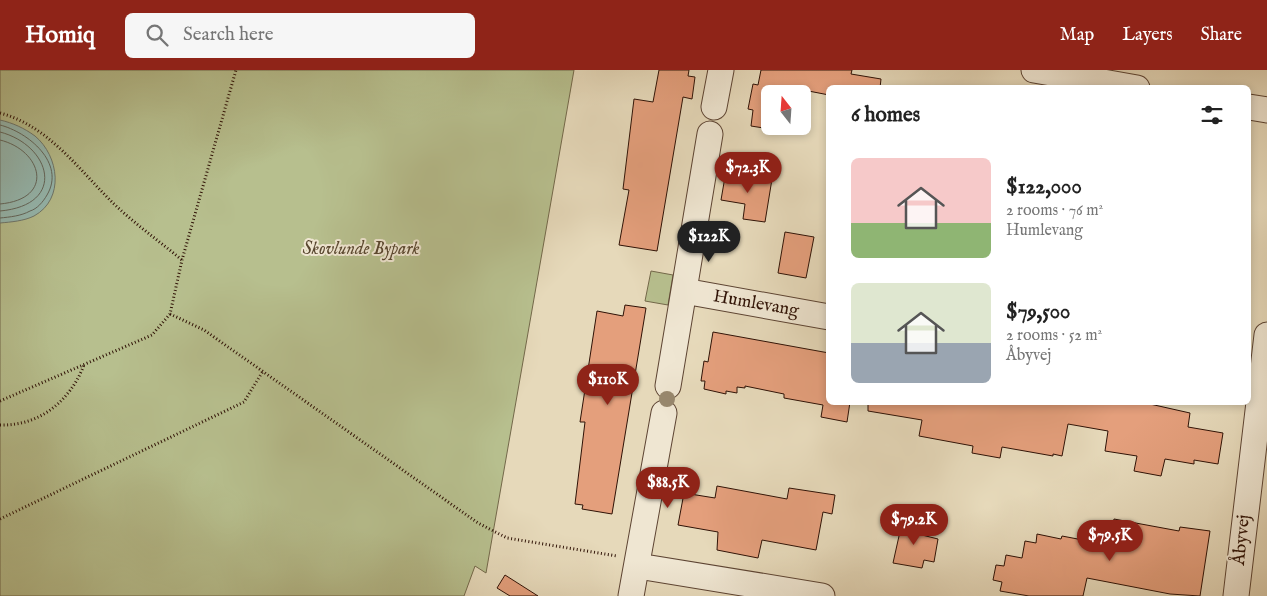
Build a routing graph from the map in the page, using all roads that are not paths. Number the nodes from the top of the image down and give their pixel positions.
1 (720, 70) edge
2 (1034, 70) edge
3 (1120, 85) edge
4 (1251, 106) edge
5 (714, 107) dead end
6 (1267, 110) edge
7 (710, 134) dead end
8 (684, 291) junction
9 (826, 316) edge
10 (1267, 335) edge
11 (668, 386) dead end
12 (1258, 392) edge
13 (664, 413) dead end
14 (638, 566) junction
15 (630, 596) edge
16 (822, 596) edge
17 (1236, 596) edge

1 - 5 street
2 - 3 street
4 - 6 street
7 - 8 street
8 - 9 street, Humlevang
8 - 11 street
10 - 12 street, Åbyvej
12 - 17 street, Åbyvej
13 - 14 street
14 - 15 street
14 - 16 street

